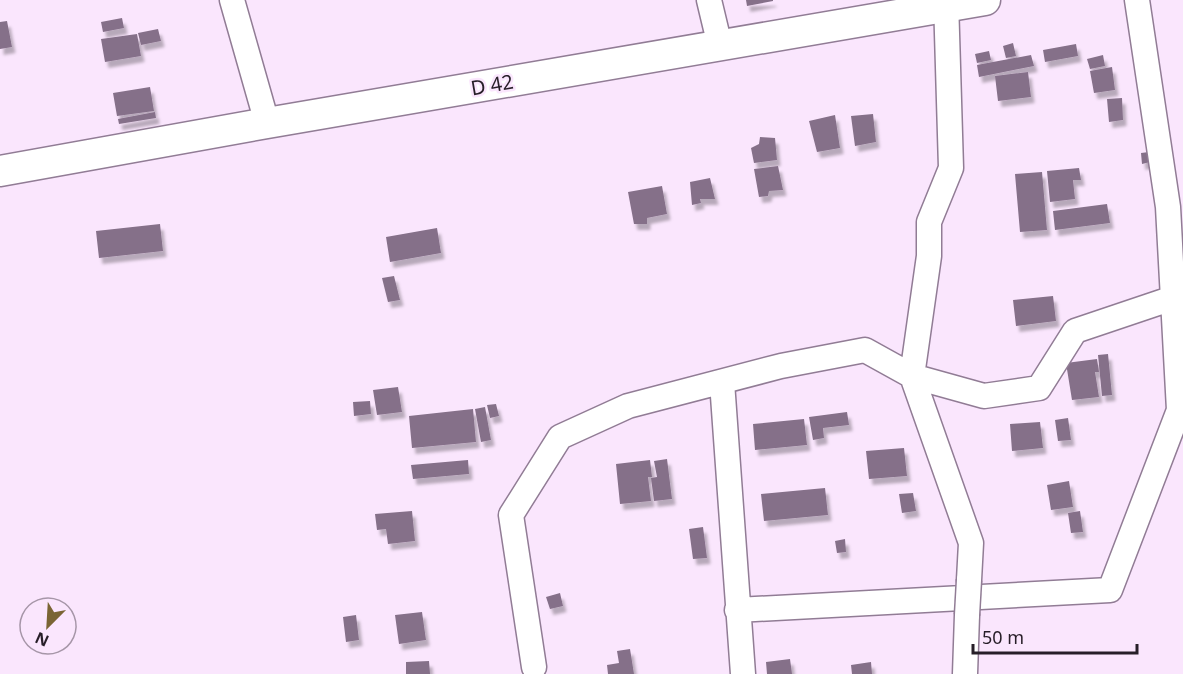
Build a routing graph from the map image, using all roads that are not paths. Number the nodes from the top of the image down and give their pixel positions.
1 (232, 0) edge
2 (709, 0) edge
3 (985, 0) edge
4 (1137, 0) edge
5 (947, 3) edge
6 (720, 45) junction
7 (267, 123) junction
8 (0, 171) edge
9 (1175, 206) edge
10 (1173, 297) junction
11 (912, 376) junction
12 (722, 382) junction
13 (1181, 410) edge
14 (737, 610) junction
15 (534, 667) dead end
16 (743, 674) edge
17 (964, 674) edge

1 - 7 street
2 - 6 street
3 - 5 street, D 42 / D 42
4 - 9 street
5 - 6 street, D 42 / D 42
5 - 11 street
6 - 7 street, D 42 / D 42
7 - 8 street, D 42 / D 42
9 - 10 street
10 - 11 street
10 - 13 street
11 - 12 street
11 - 17 street, bridge
12 - 14 street
12 - 15 street
13 - 14 street
14 - 16 street

